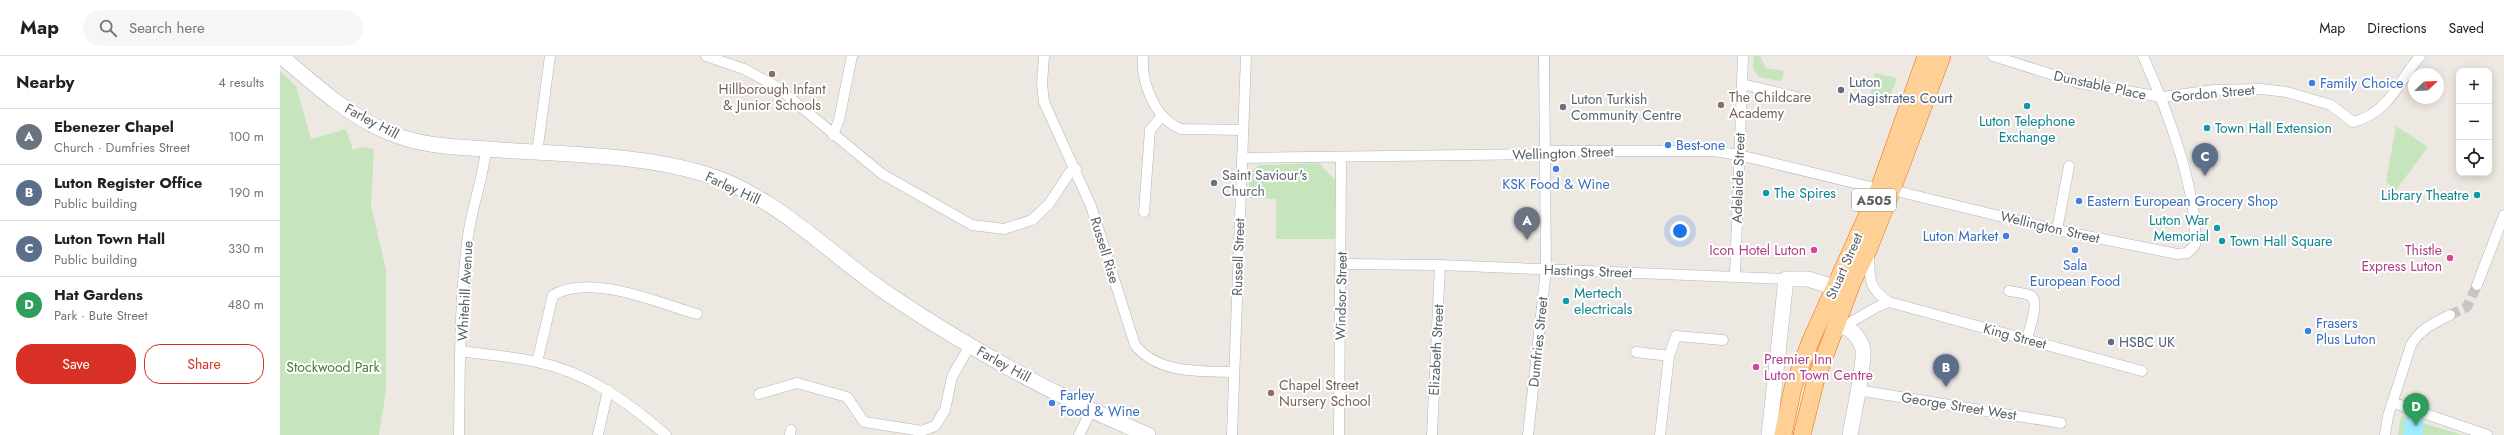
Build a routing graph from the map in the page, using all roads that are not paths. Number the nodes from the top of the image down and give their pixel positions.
1 (281, 56) edge
2 (550, 56) edge
3 (706, 56) edge
4 (852, 56) edge
5 (1044, 56) edge
6 (1143, 56) edge
7 (1246, 56) edge
8 (1544, 56) edge
9 (1743, 56) edge
10 (1926, 56) edge
11 (1942, 56) edge
12 (1993, 56) edge
13 (2143, 56) edge
14 (2420, 56) edge
15 (1742, 84) junction
16 (1800, 98) dead end
17 (2162, 98) junction
18 (1162, 116) junction
19 (1243, 130) junction
20 (833, 135) junction
21 (486, 149) junction
22 (1546, 151) junction
23 (537, 153) junction
24 (1739, 155) junction
25 (1242, 158) junction
26 (1339, 158) junction
27 (2069, 166) dead end
28 (1076, 169) junction
29 (1886, 190) junction
30 (1144, 212) dead end
31 (2504, 215) edge
32 (2057, 230) junction
33 (1869, 248) junction
34 (1342, 264) junction
35 (1440, 265) junction
36 (1546, 269) junction
37 (1735, 276) junction
38 (1786, 279) junction
39 (2477, 285) tunnel mouth
40 (1834, 287) junction
41 (2009, 290) dead end
42 (1889, 302) junction
43 (697, 314) dead end
44 (2450, 315) tunnel mouth
45 (1839, 328) junction
46 (2027, 339) junction
47 (1723, 340) dead end
48 (970, 345) junction
49 (461, 351) junction
50 (1636, 352) dead end
51 (1670, 356) junction
52 (537, 362) junction
53 (2142, 371) dead end
54 (1233, 372) junction
55 (608, 390) junction
56 (1857, 390) junction
57 (759, 394) dead end
58 (2394, 403) junction
59 (1091, 411) junction
60 (2061, 423) dead end
61 (459, 435) edge
62 (598, 435) edge
63 (666, 435) edge
64 (1080, 435) edge
65 (1148, 435) edge
66 (1232, 435) edge
67 (1339, 435) edge
68 (1432, 435) edge
69 (1528, 435) edge
70 (1660, 435) edge
71 (1769, 435) edge
72 (1783, 435) edge
73 (1802, 435) edge
74 (1850, 435) edge
75 (2385, 435) edge
76 (2487, 435) edge

1 - 21 main road, Farley Hill
2 - 23 street
3 - 20 street
4 - 20 street
5 - 28 street, Russell Rise
6 - 18 street
7 - 19 street, Russell Street
8 - 22 street, Dumfries Street
9 - 15 street, Adelaide Street
10 - 29 highway, Stuart Street / A505
11 - 29 highway, Stuart Street / A505
12 - 17 street, Dunstable Place
13 - 17 street
14 - 17 street, Gordon Street
15 - 16 street
15 - 24 street, Adelaide Street
17 - 32 street, Wellington Street
18 - 19 street
18 - 30 street
19 - 25 street, Russell Street
20 - 28 street
21 - 23 main road, Farley Hill
21 - 49 street, Whitehill Avenue
22 - 24 street, Wellington Street
22 - 26 street, Wellington Street
22 - 36 street, Dumfries Street
23 - 48 main road, Farley Hill
24 - 29 street, Wellington Street
24 - 37 street, Adelaide Street
25 - 26 street, Wellington Street
25 - 54 street, Russell Street
26 - 34 street, Windsor Street
27 - 32 street
28 - 54 street, Russell Rise
29 - 32 street, Wellington Street
29 - 33 highway, Stuart Street / A505
29 - 40 highway, Stuart Street / A505
31 - 39 street
33 - 42 street
33 - 45 highway, Stuart Street / A505
34 - 35 street, Hastings Street
34 - 67 street, Windsor Street
35 - 36 street, Hastings Street
35 - 68 street, Elizabeth Street
36 - 37 street, Hastings Street
36 - 69 street, Dumfries Street
37 - 38 street, Hastings Street
38 - 40 main road, Hastings Street
38 - 71 main road
40 - 72 highway, Stuart Street / A505
41 - 46 street
42 - 45 street
42 - 46 street, King Street
43 - 52 street
44 - 58 street
45 - 56 main road
45 - 73 highway, A505
46 - 53 street, King Street
47 - 51 street
48 - 57 street
48 - 59 main road, Farley Hill
49 - 52 street
49 - 61 street, Whitehill Avenue
50 - 51 street
51 - 70 street
52 - 55 street
54 - 66 street, Russell Street
55 - 62 street
55 - 63 street
56 - 60 street, George Street West
56 - 74 main road
58 - 75 street
58 - 76 street
59 - 64 street
59 - 65 main road, Farley Hill

